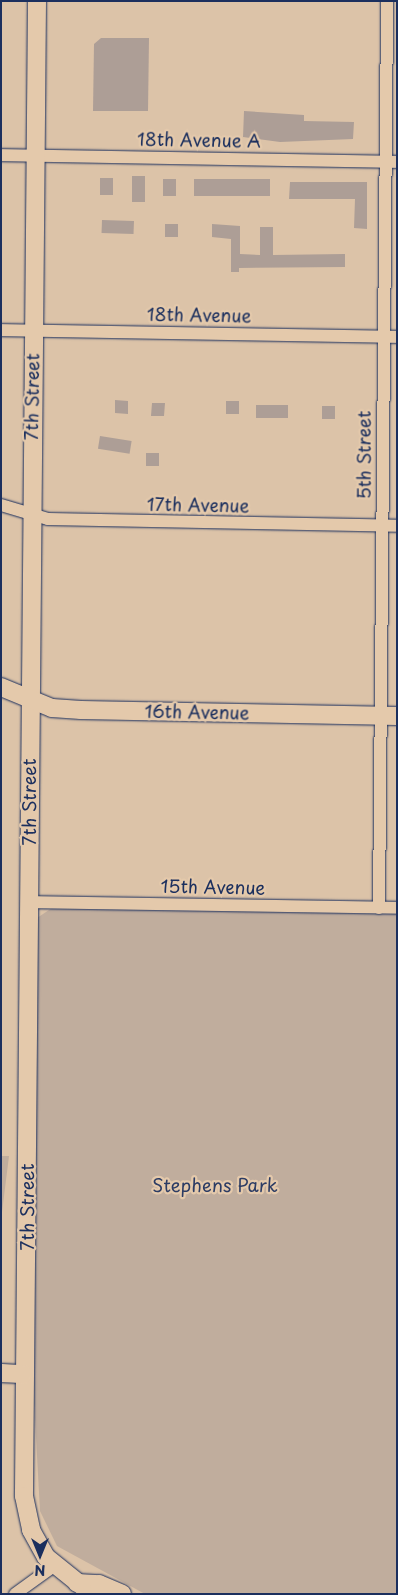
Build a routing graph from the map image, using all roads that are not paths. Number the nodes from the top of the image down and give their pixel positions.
1 (37, 1) edge
2 (387, 1) edge
3 (1, 155) edge
4 (34, 155) junction
5 (391, 162) edge
6 (1, 330) edge
7 (33, 330) junction
8 (383, 336) junction
9 (397, 336) edge
10 (1, 505) edge
11 (31, 512) junction
12 (382, 526) junction
13 (397, 526) edge
14 (1, 687) edge
15 (29, 699) junction
16 (388, 716) edge
17 (29, 902) junction
18 (379, 908) junction
19 (397, 908) edge
20 (1, 1373) edge
21 (24, 1374) junction
22 (54, 1566) junction
23 (77, 1583) junction
24 (15, 1594) edge
25 (92, 1594) edge
26 (122, 1594) edge

1 - 4 street, 7th Street
2 - 5 street, 5th Street
3 - 4 street, 18th Avenue A
4 - 5 street, 18th Avenue A
4 - 7 street, 7th Street
5 - 8 street, 5th Street
6 - 7 street, 18th Avenue
7 - 8 street, 18th Avenue
7 - 11 street, 7th Street
8 - 9 street, 18th Avenue
8 - 12 street, 5th Street
10 - 11 street, 17th Avenue
11 - 12 street, 17th Avenue
11 - 15 street, 7th Street
12 - 13 street, 17th Avenue
12 - 16 street, 5th Street
14 - 15 street, 16th Avenue
15 - 16 street, 16th Avenue
15 - 17 street, 7th Street
16 - 18 street, 5th Street
17 - 18 street, 15th Avenue
17 - 21 street, 7th Street
18 - 19 street, 15th Avenue
20 - 21 street
21 - 22 street, 7th Street
22 - 23 street, 7th Street
22 - 24 street
23 - 25 street, 7th Street
23 - 26 street

